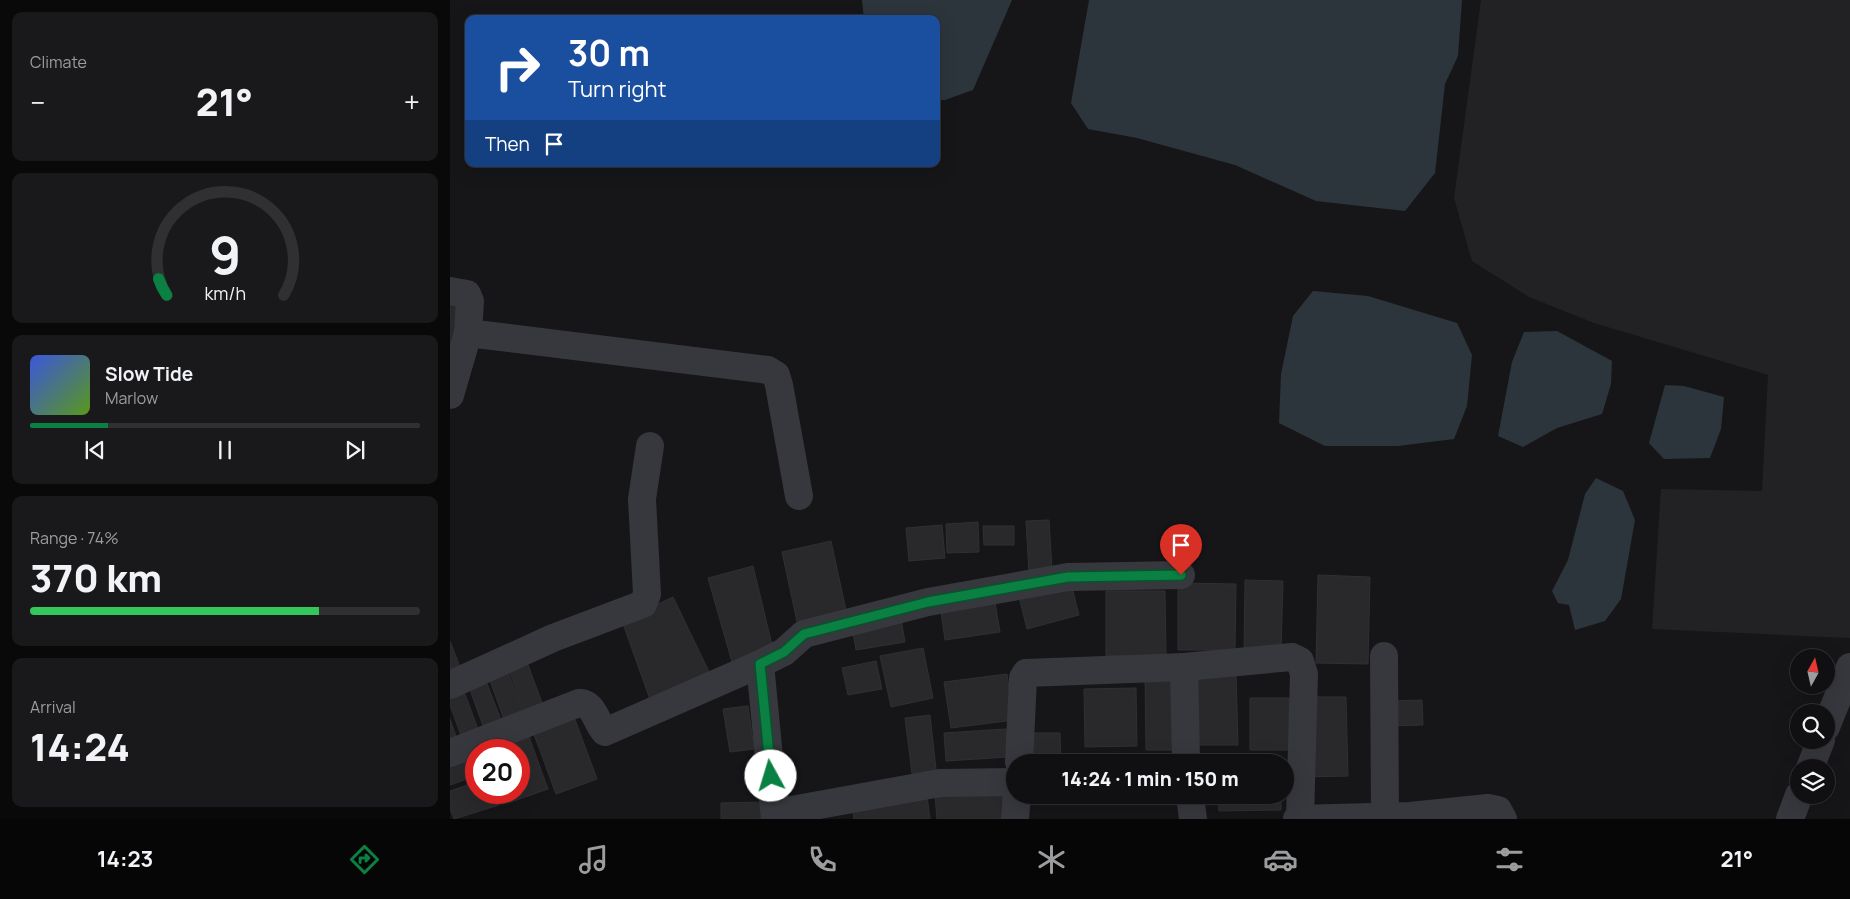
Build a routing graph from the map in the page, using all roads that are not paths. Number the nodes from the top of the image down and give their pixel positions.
1 (450, 292) edge
2 (468, 333) junction
3 (450, 395) edge
4 (650, 446) dead end
5 (799, 496) dead end
6 (1181, 575) dead end
7 (1384, 656) dead end
8 (760, 664) junction
9 (1184, 667) junction
10 (1850, 667) edge
11 (450, 685) edge
12 (1835, 704) edge
13 (450, 753) edge
14 (1018, 754) edge
15 (1186, 754) edge
16 (1006, 782) edge
17 (1016, 804) edge
18 (1191, 804) edge
19 (1796, 804) edge
20 (775, 816) edge
21 (1385, 816) junction
22 (1015, 819) edge
23 (1193, 819) edge
24 (1299, 819) edge
25 (1503, 819) edge
26 (1790, 819) edge

1 - 2 street
2 - 3 street
2 - 5 street
4 - 11 street
6 - 8 street
7 - 21 street
8 - 13 street
8 - 20 street
9 - 14 street
9 - 15 street
9 - 24 street
10 - 12 street
16 - 20 street
17 - 22 street
18 - 23 street
19 - 26 street
21 - 24 street
21 - 25 street

